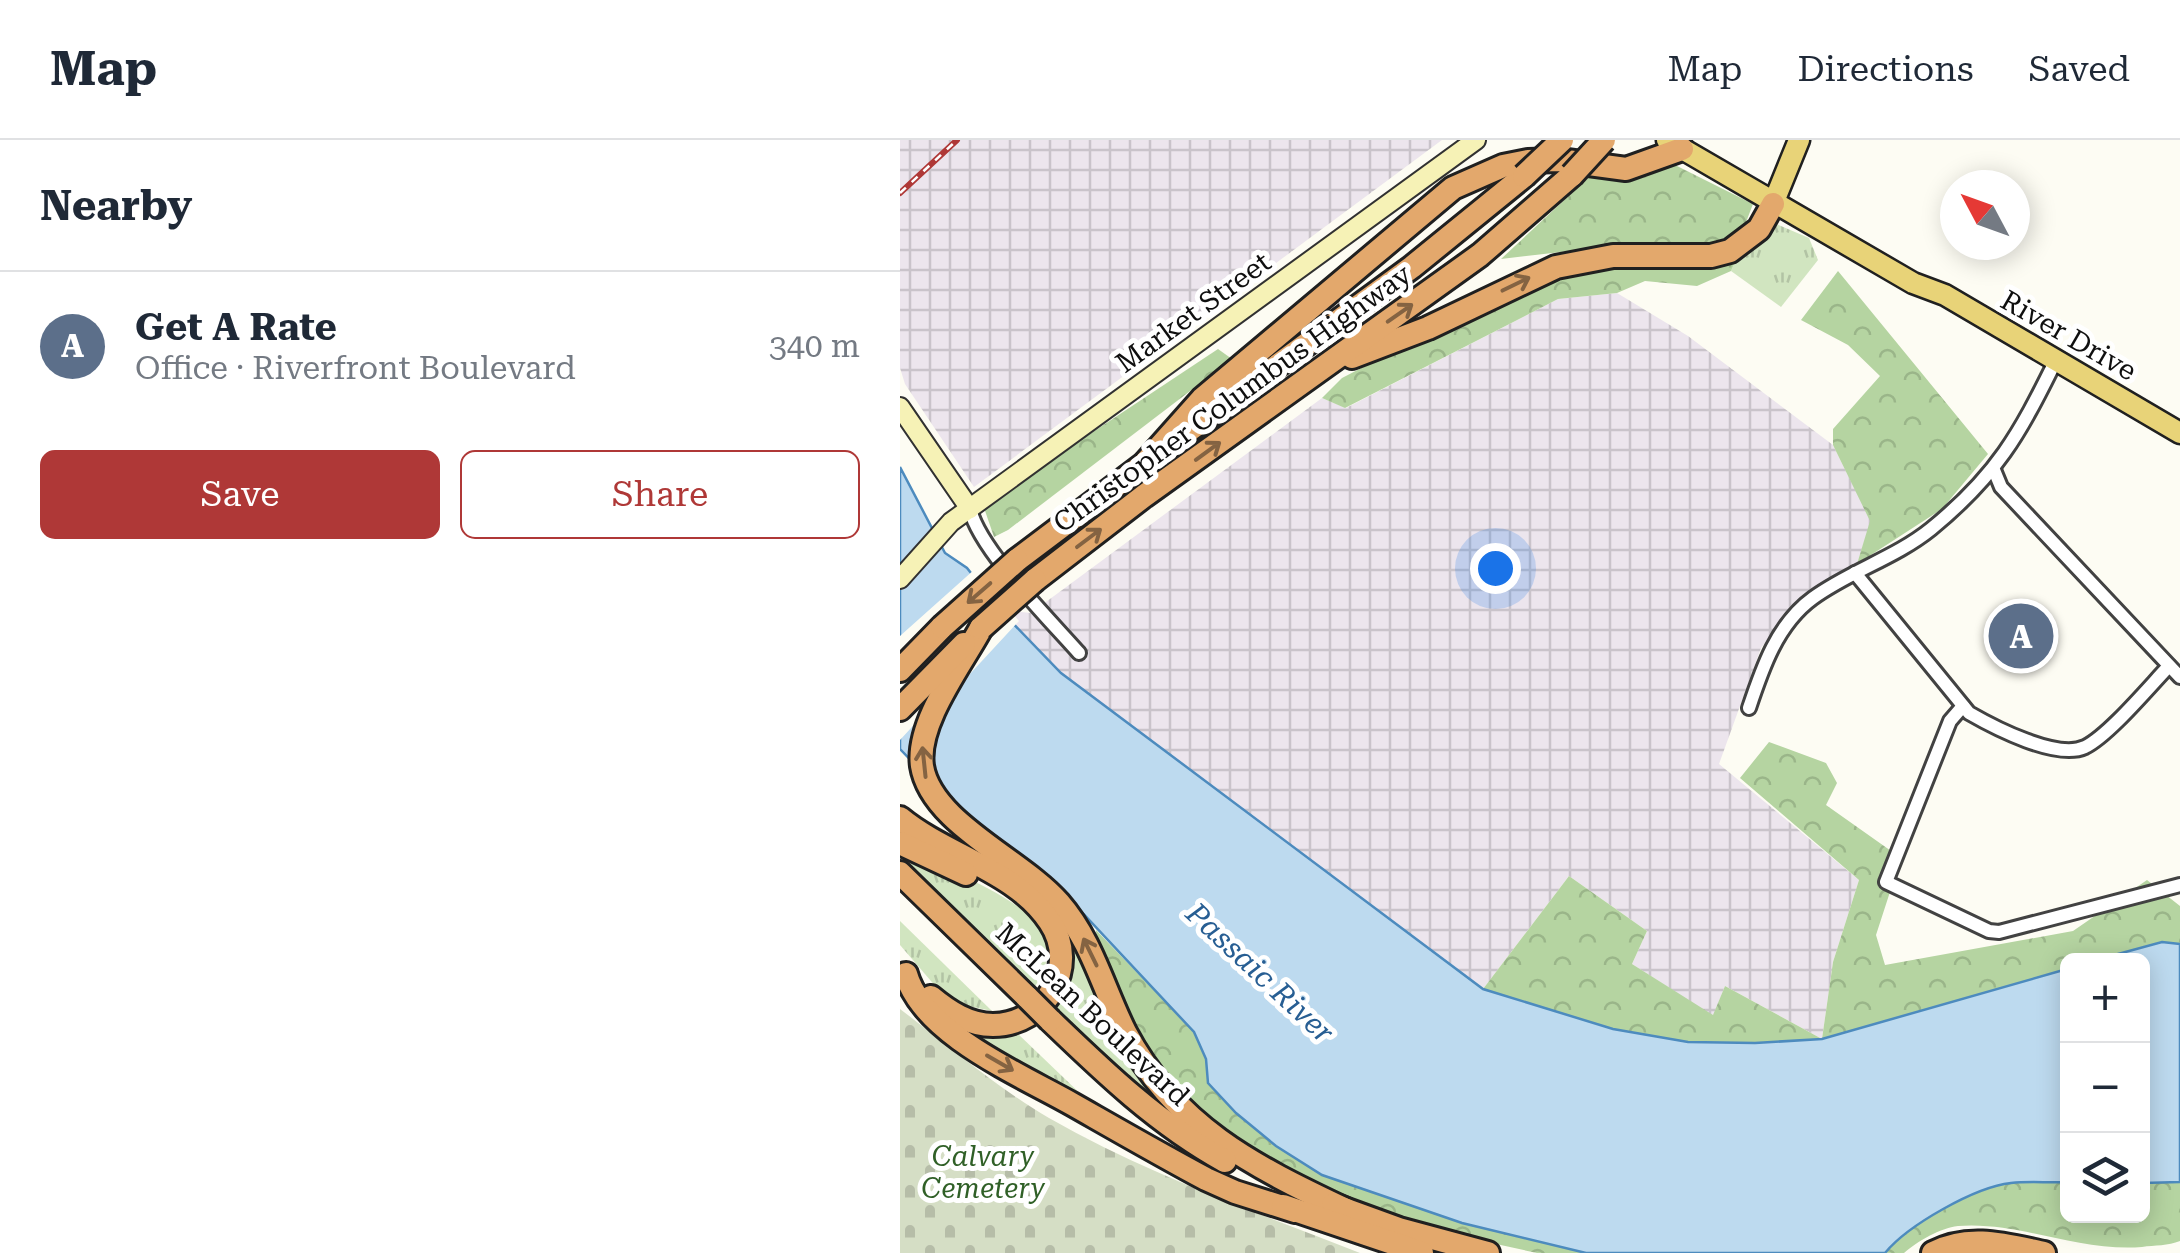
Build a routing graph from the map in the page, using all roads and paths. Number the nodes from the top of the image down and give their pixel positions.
1 (1476, 140) edge
2 (1562, 140) edge
3 (1604, 140) edge
4 (1650, 140) edge
5 (1799, 140) edge
6 (1674, 145) edge
7 (1626, 170) junction
8 (1773, 204) junction
9 (2056, 360) junction
10 (1256, 369) junction
11 (1321, 369) junction
12 (900, 407) edge
13 (2180, 433) edge
14 (1994, 470) junction
15 (970, 508) junction
16 (1856, 574) junction
17 (900, 579) edge
18 (942, 627) junction
19 (981, 628) junction
20 (900, 648) edge
21 (1079, 653) dead end
22 (2170, 666) junction
23 (900, 670) edge
24 (2180, 677) edge
25 (1964, 706) junction
26 (1749, 708) dead end
27 (900, 709) edge
28 (900, 817) edge
29 (900, 843) edge
30 (900, 873) edge
31 (1031, 878) junction
32 (2180, 885) edge
33 (900, 894) edge
34 (1037, 907) junction
35 (903, 971) edge
36 (1022, 1002) junction
37 (1043, 1024) junction
38 (1346, 1210) junction
39 (1294, 1211) junction
40 (1416, 1251) edge
41 (1488, 1253) edge
42 (1933, 1253) edge
43 (2044, 1253) edge

1 - 15 main road, Market Street
2 - 10 highway, Christopher Columbus Highway, bridge
11 -> 3 highway, Christopher Columbus Highway, bridge
4 - 7 highway
5 - 8 main road
6 - 7 highway
6 - 8 main road, River Drive
7 - 10 highway
8 - 9 main road, River Drive
11 -> 8 highway
9 - 13 main road, River Drive
9 - 14 street
10 -> 18 highway, Christopher Columbus Highway, bridge
19 -> 11 highway, Christopher Columbus Highway, bridge
12 - 15 main road
14 - 16 street
14 - 22 street
15 - 17 main road, Market Street
15 - 21 street
16 - 25 street
16 - 26 street
18 - 20 highway
18 - 23 highway, Christopher Columbus Highway
19 - 27 highway, Christopher Columbus Highway
31 -> 19 highway
22 - 24 street
22 - 25 street
25 - 32 street
28 - 31 highway
28 - 34 highway
29 - 34 highway
30 - 36 highway, McLean Boulevard
38 -> 31 highway
33 - 36 highway, McLean Boulevard
34 - 35 highway
35 -> 39 highway
36 - 37 highway, McLean Boulevard, bridge
37 - 38 highway, McLean Boulevard
37 - 39 highway, McLean Boulevard
38 - 41 highway, McLean Boulevard
39 - 40 highway, McLean Boulevard
42 - 43 highway

